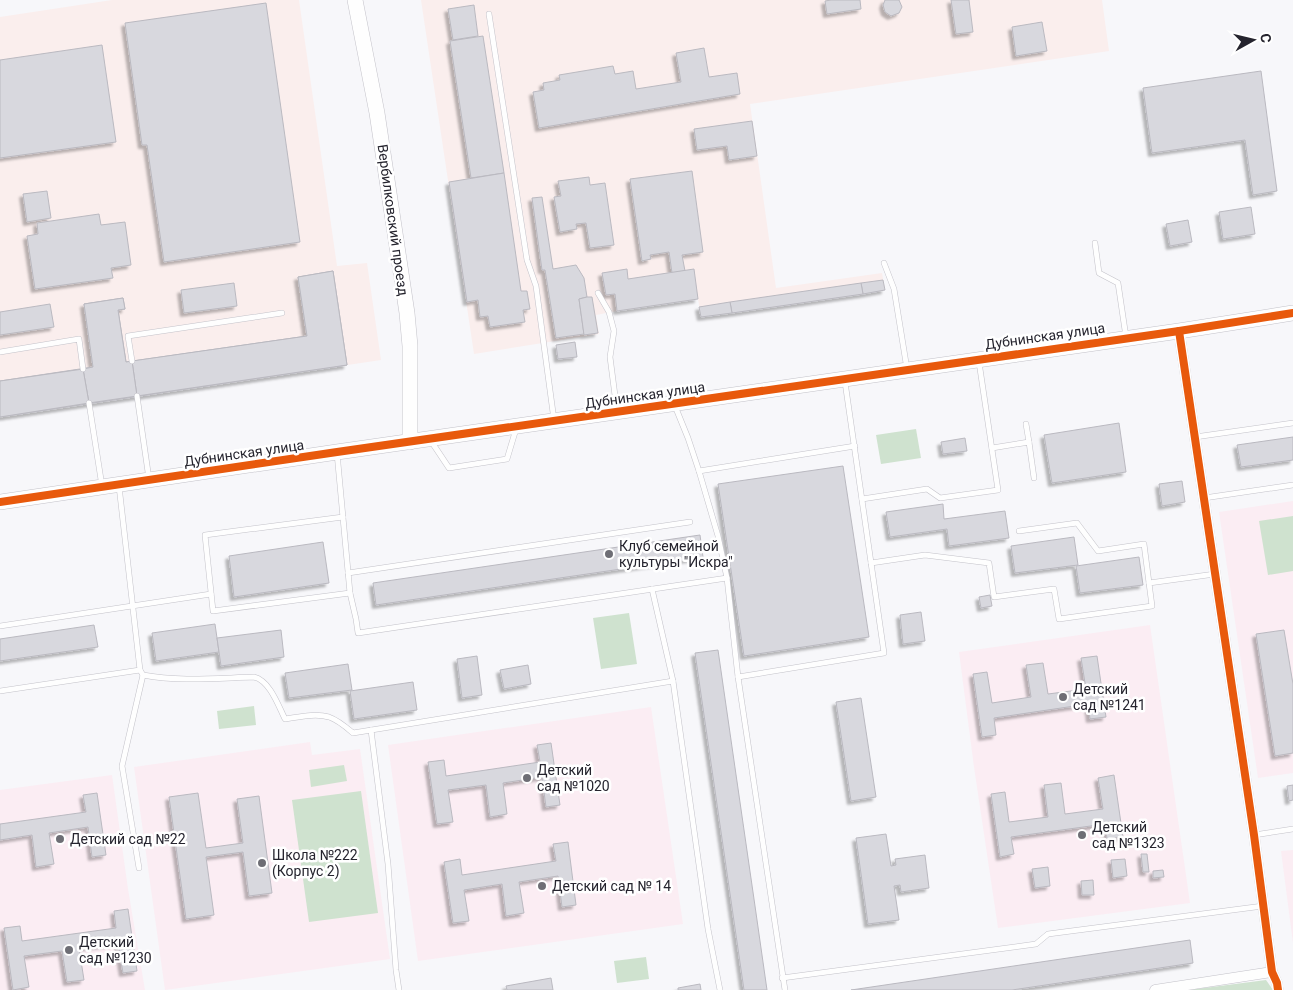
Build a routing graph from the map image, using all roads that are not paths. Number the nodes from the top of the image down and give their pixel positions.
1 (355, 0) edge
2 (489, 14) dead end
3 (1095, 244) dead end
4 (884, 263) dead end
5 (598, 293) dead end
6 (282, 313) dead end
7 (1293, 313) edge
8 (1179, 330) junction
9 (1126, 337) junction
10 (0, 352) edge
11 (979, 359) junction
12 (132, 361) dead end
13 (83, 369) dead end
14 (907, 369) junction
15 (845, 378) junction
16 (137, 396) dead end
17 (89, 403) dead end
18 (674, 403) junction
19 (618, 412) junction
20 (554, 420) junction
21 (1293, 423) edge
22 (1026, 424) dead end
23 (516, 426) junction
24 (1195, 437) junction
25 (430, 439) junction
26 (410, 442) junction
27 (1029, 442) junction
28 (855, 446) junction
29 (992, 448) junction
30 (337, 452) junction
31 (699, 470) junction
32 (1034, 478) dead end
33 (149, 480) junction
34 (119, 484) junction
35 (1293, 485) edge
36 (102, 486) junction
37 (1204, 498) junction
38 (862, 499) junction
39 (0, 502) edge
40 (343, 517) junction
41 (690, 522) dead end
42 (1019, 531) dead end
43 (871, 563) junction
44 (348, 573) junction
45 (1215, 574) junction
46 (727, 578) junction
47 (1149, 583) junction
48 (652, 589) junction
49 (350, 593) junction
50 (212, 594) junction
51 (133, 606) junction
52 (0, 626) edge
53 (142, 672) junction
54 (738, 677) junction
55 (673, 681) junction
56 (0, 691) edge
57 (370, 730) junction
58 (1293, 829) edge
59 (1254, 835) junction
60 (138, 868) dead end
61 (1264, 906) junction
62 (1272, 972) junction
63 (782, 978) junction
64 (399, 990) edge
65 (720, 990) edge
66 (785, 990) edge
67 (1155, 990) edge
68 (1278, 990) edge

1 - 26 street, Вербилковский проезд
2 - 20 lane
3 - 9 lane
4 - 14 lane
5 - 19 lane
6 - 12 lane
7 - 8 street, Дубнинская улица
8 - 9 street, Дубнинская улица
8 - 24 street
9 - 11 street, Дубнинская улица
10 - 13 lane
11 - 14 street, Дубнинская улица
11 - 29 lane
14 - 15 street, Дубнинская улица
15 - 18 street, Дубнинская улица
15 - 28 lane
16 - 33 lane
17 - 36 lane
18 - 19 street, Дубнинская улица
18 - 31 lane
19 - 20 street, Дубнинская улица
20 - 23 street, Дубнинская улица
21 - 24 lane
22 - 27 lane
23 - 25 street, Дубнинская улица
23 - 25 lane
24 - 37 street
25 - 26 street, Дубнинская улица
26 - 30 street, Дубнинская улица
27 - 29 lane
27 - 32 lane
28 - 31 lane
28 - 38 lane
29 - 38 lane
30 - 33 street, Дубнинская улица
30 - 40 lane
31 - 46 lane
33 - 34 street, Дубнинская улица
34 - 36 street, Дубнинская улица
34 - 51 lane
35 - 37 lane
36 - 39 street, Дубнинская улица
37 - 45 street
38 - 43 lane
40 - 44 lane
40 - 50 lane
41 - 44 lane
42 - 47 lane
43 - 47 lane
43 - 54 lane
44 - 49 lane
45 - 47 lane
45 - 59 street
46 - 48 lane
46 - 54 lane
48 - 49 lane
48 - 55 lane
49 - 50 lane
50 - 51 lane
51 - 52 lane
51 - 53 lane
53 - 56 lane
53 - 57 lane
53 - 60 lane
54 - 63 lane
55 - 57 lane
55 - 65 lane
57 - 64 lane
58 - 59 lane
59 - 61 street
61 - 62 street
61 - 63 lane
62 - 67 street
62 - 68 street
63 - 66 lane

